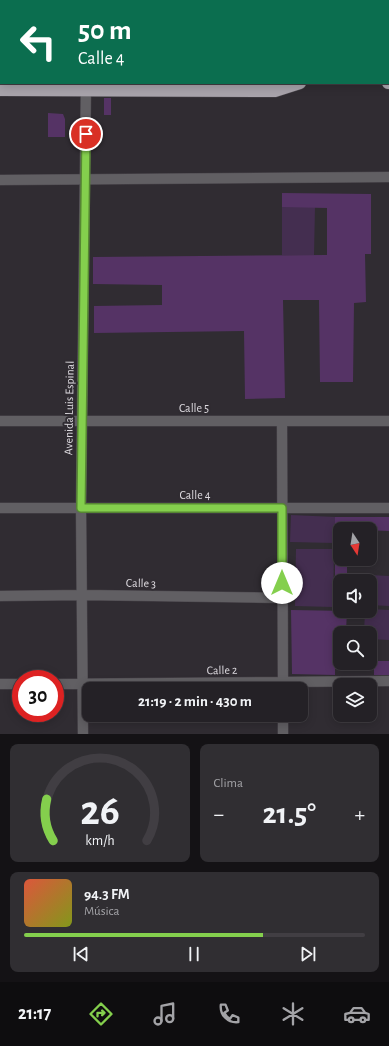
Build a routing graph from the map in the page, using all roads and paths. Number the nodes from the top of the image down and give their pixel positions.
1 (297, 84) edge
2 (86, 87) edge
3 (0, 90) edge
4 (389, 177) edge
5 (86, 179) junction
6 (0, 180) edge
7 (0, 421) edge
8 (282, 421) junction
9 (389, 421) edge
10 (82, 422) junction
11 (0, 508) edge
12 (81, 508) junction
13 (282, 508) junction
14 (389, 508) edge
15 (83, 595) junction
16 (0, 596) edge
17 (282, 598) junction
18 (82, 682) edge
19 (283, 682) edge
20 (389, 682) edge
21 (0, 684) edge
22 (12, 684) edge
23 (64, 684) edge
24 (82, 684) edge
25 (308, 685) edge
26 (83, 722) edge
27 (283, 722) edge
28 (83, 734) edge
29 (283, 734) edge

1 - 2 highway
2 - 3 highway
2 - 5 street, Avenida Luis Espinal
4 - 5 street
5 - 6 street
5 - 10 street, Avenida Luis Espinal
7 - 10 street, Calle 5
8 - 9 street, Calle 5
8 - 10 street, Calle 5
8 - 13 street
10 - 12 street, Avenida Luis Espinal
11 - 12 street, Calle 4
12 - 13 street, Calle 4
12 - 15 street, Avenida Luis Espinal
13 - 14 street, Calle 4
13 - 17 street
15 - 16 street, Calle 3
15 - 17 street, Calle 3
15 - 18 street, Avenida Luis Espinal
17 - 19 street
20 - 25 street, Calle 2
21 - 22 street
23 - 24 street, Calle 2
26 - 28 street, Avenida Luis Espinal
27 - 29 street

